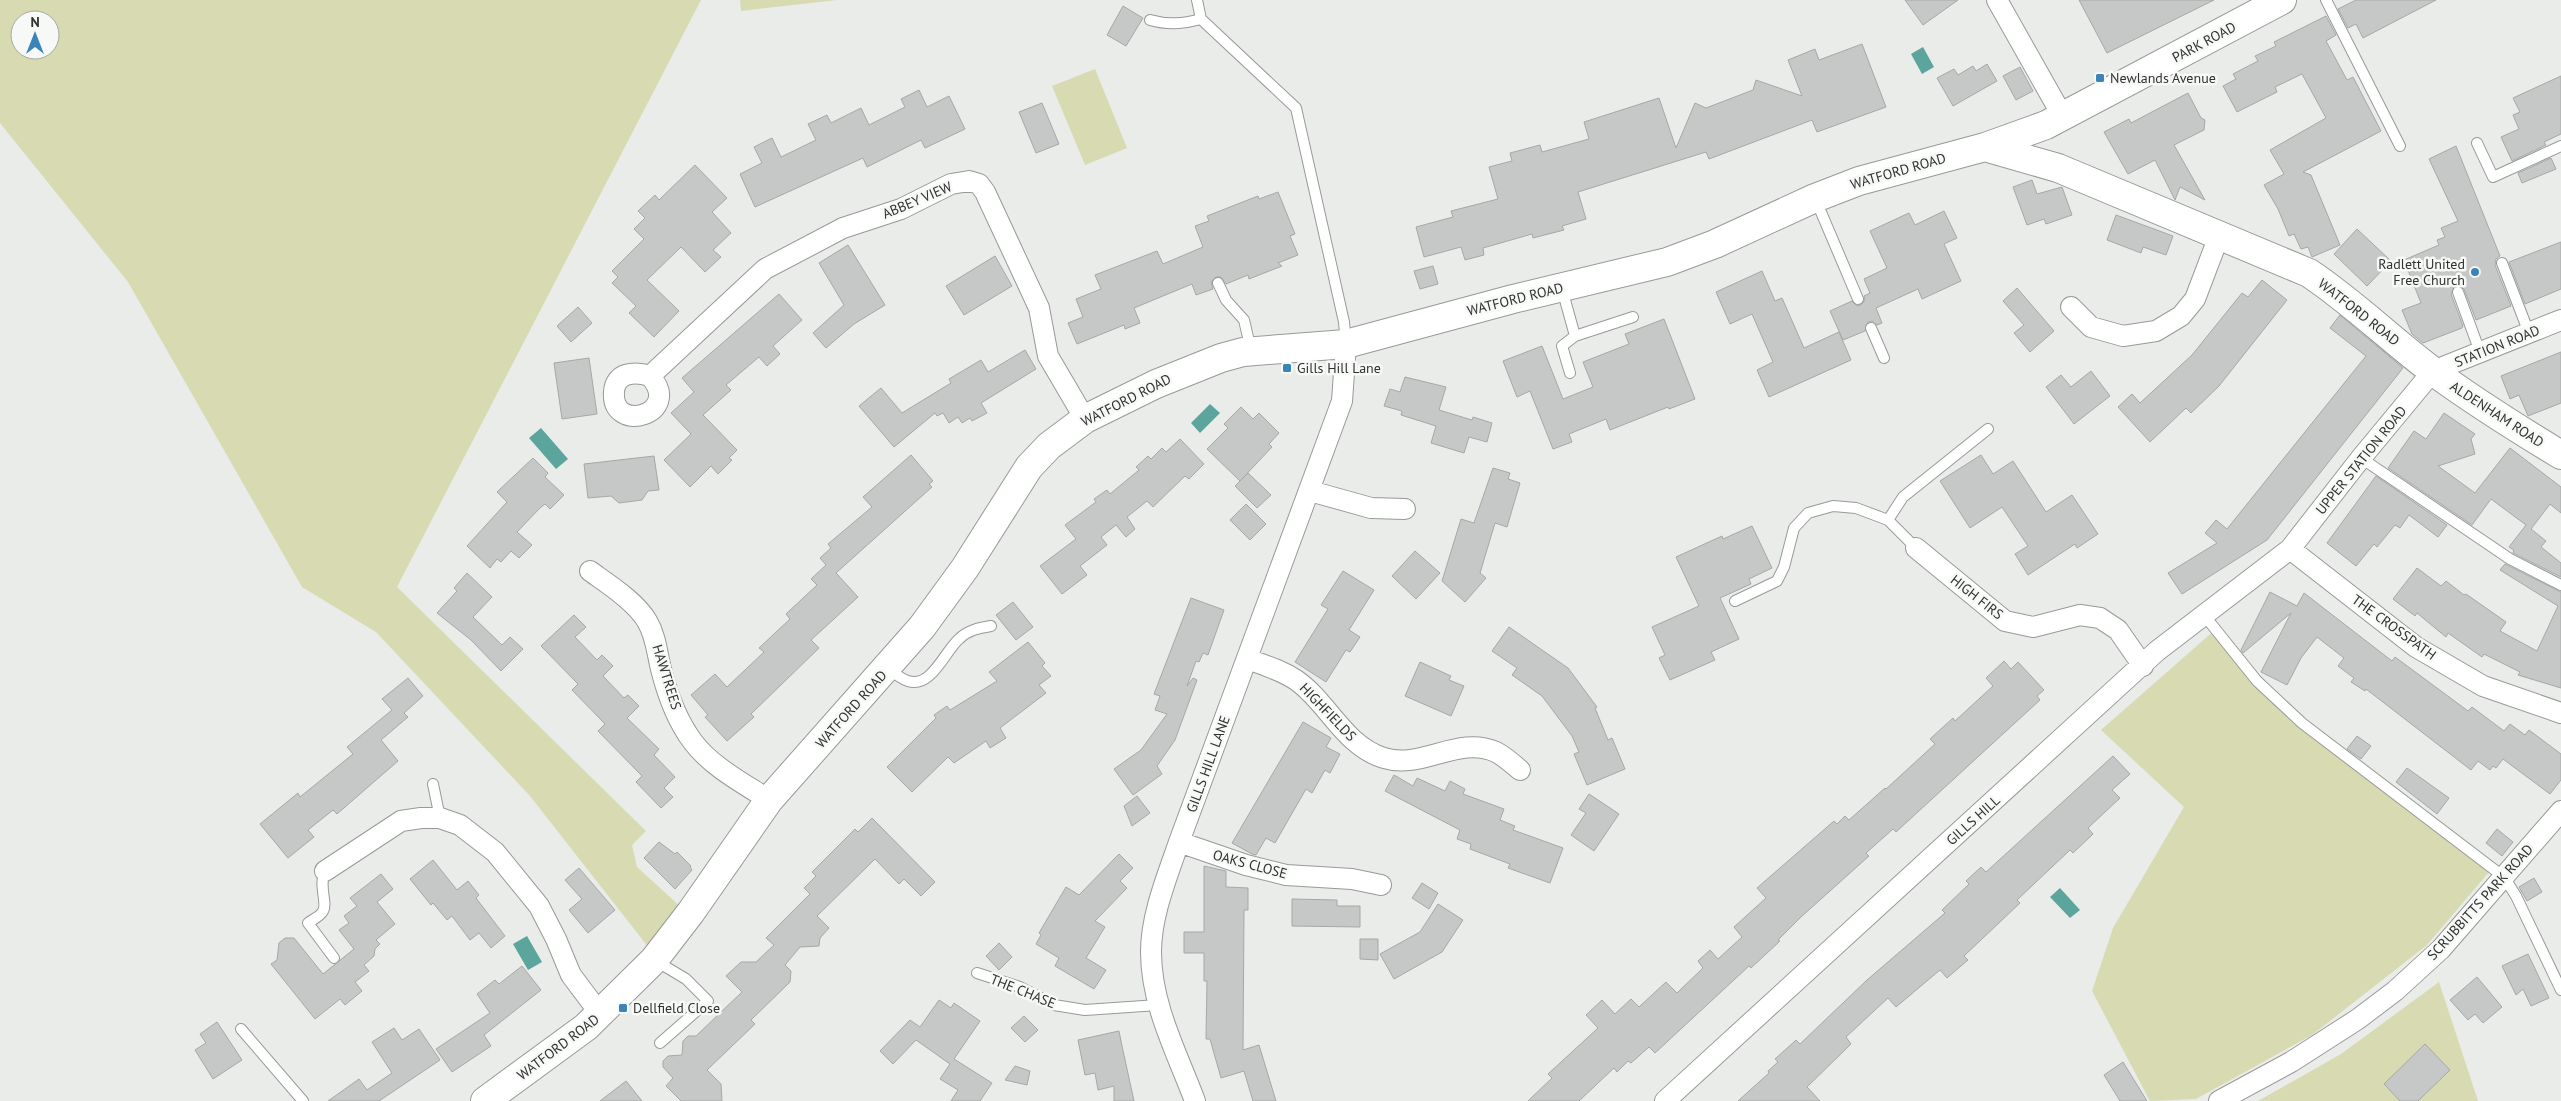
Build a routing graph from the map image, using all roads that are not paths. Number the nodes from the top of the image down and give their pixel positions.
1 (1197, 0) edge
2 (1997, 0) edge
3 (2282, 0) edge
4 (2326, 0) edge
5 (1150, 20) dead end
6 (1201, 20) junction
7 (2055, 121) junction
8 (2478, 142) dead end
9 (2400, 146) dead end
10 (2561, 146) edge
11 (1985, 147) junction
12 (2058, 168) junction
13 (1815, 198) junction
14 (2219, 236) junction
15 (2502, 262) dead end
16 (1218, 283) dead end
17 (1561, 288) junction
18 (2458, 292) dead end
19 (1858, 299) dead end
20 (2071, 307) dead end
21 (1633, 317) dead end
22 (2561, 320) edge
23 (1871, 328) dead end
24 (2528, 333) junction
25 (1574, 336) junction
26 (1346, 344) junction
27 (1251, 352) junction
28 (2480, 352) junction
29 (1884, 358) dead end
30 (2433, 371) junction
31 (1570, 373) dead end
32 (650, 376) dead end
33 (1085, 419) junction
34 (1988, 429) dead end
35 (2561, 455) edge
36 (2361, 458) junction
37 (1310, 491) junction
38 (1405, 509) dead end
39 (1888, 520) junction
40 (1916, 548) joint
41 (2290, 549) junction
42 (590, 571) dead end
43 (2561, 584) edge
44 (1735, 601) dead end
45 (2204, 615) junction
46 (991, 626) dead end
47 (1247, 659) junction
48 (2143, 666) junction
49 (888, 668) junction
50 (2561, 713) edge
51 (1520, 770) dead end
52 (433, 784) dead end
53 (769, 800) junction
54 (2561, 811) edge
55 (440, 818) junction
56 (1179, 842) junction
57 (325, 871) joint
58 (2504, 877) junction
59 (1381, 885) dead end
60 (334, 958) dead end
61 (654, 960) junction
62 (977, 973) dead end
63 (2561, 990) edge
64 (1158, 1005) junction
65 (601, 1015) junction
66 (241, 1029) dead end
67 (660, 1042) dead end
68 (303, 1101) edge
69 (485, 1101) edge
70 (1195, 1101) edge
71 (1665, 1101) edge
72 (2219, 1101) edge

1 - 6 lane
2 - 7 street
3 - 7 main road, PARK ROAD
4 - 9 lane
5 - 6 lane
6 - 26 lane
7 - 11 main road, WATFORD ROAD
7 - 12 main road
8 - 10 lane
11 - 12 main road, WATFORD ROAD
11 - 13 main road, WATFORD ROAD
12 - 14 main road, WATFORD ROAD
13 - 17 main road, WATFORD ROAD
13 - 19 lane
14 - 20 street
14 - 30 main road, WATFORD ROAD
15 - 24 lane
16 - 27 lane
17 - 25 lane
17 - 26 main road, WATFORD ROAD
18 - 28 lane
21 - 25 lane
22 - 24 street, STATION ROAD
23 - 29 lane
24 - 28 street, STATION ROAD
25 - 31 lane
26 - 27 main road, WATFORD ROAD
26 - 37 street, GILLS HILL LANE
27 - 33 main road, WATFORD ROAD
28 - 30 street, STATION ROAD
30 - 35 main road, ALDENHAM ROAD
30 - 36 street, UPPER STATION ROAD
32 - 33 street, ABBEY VIEW
33 - 49 main road, WATFORD ROAD
34 - 39 lane
36 - 41 street, UPPER STATION ROAD
36 - 43 lane
37 - 38 street
37 - 47 street, GILLS HILL LANE
39 - 40 lane
39 - 44 lane
40 - 48 street, HIGH FIRS
41 - 45 street, GILLS HILL
41 - 50 street, THE CROSSPATH
42 - 53 street, HAWTREES
45 - 48 street, GILLS HILL
45 - 58 lane
46 - 49 lane
47 - 51 street, HIGHFIELDS
47 - 56 street, GILLS HILL LANE
48 - 71 street, GILLS HILL
49 - 53 main road, WATFORD ROAD
52 - 55 lane
53 - 61 main road, WATFORD ROAD
54 - 58 street, SCRUBBITTS PARK ROAD
55 - 57 street
55 - 65 street
56 - 59 street, OAKS CLOSE
56 - 64 street, GILLS HILL LANE
57 - 60 lane
58 - 63 lane
58 - 72 street, SCRUBBITTS PARK ROAD
61 - 65 main road, WATFORD ROAD
61 - 67 lane
62 - 64 lane, THE CHASE
64 - 70 street, GILLS HILL LANE
65 - 69 main road, WATFORD ROAD
66 - 68 lane

